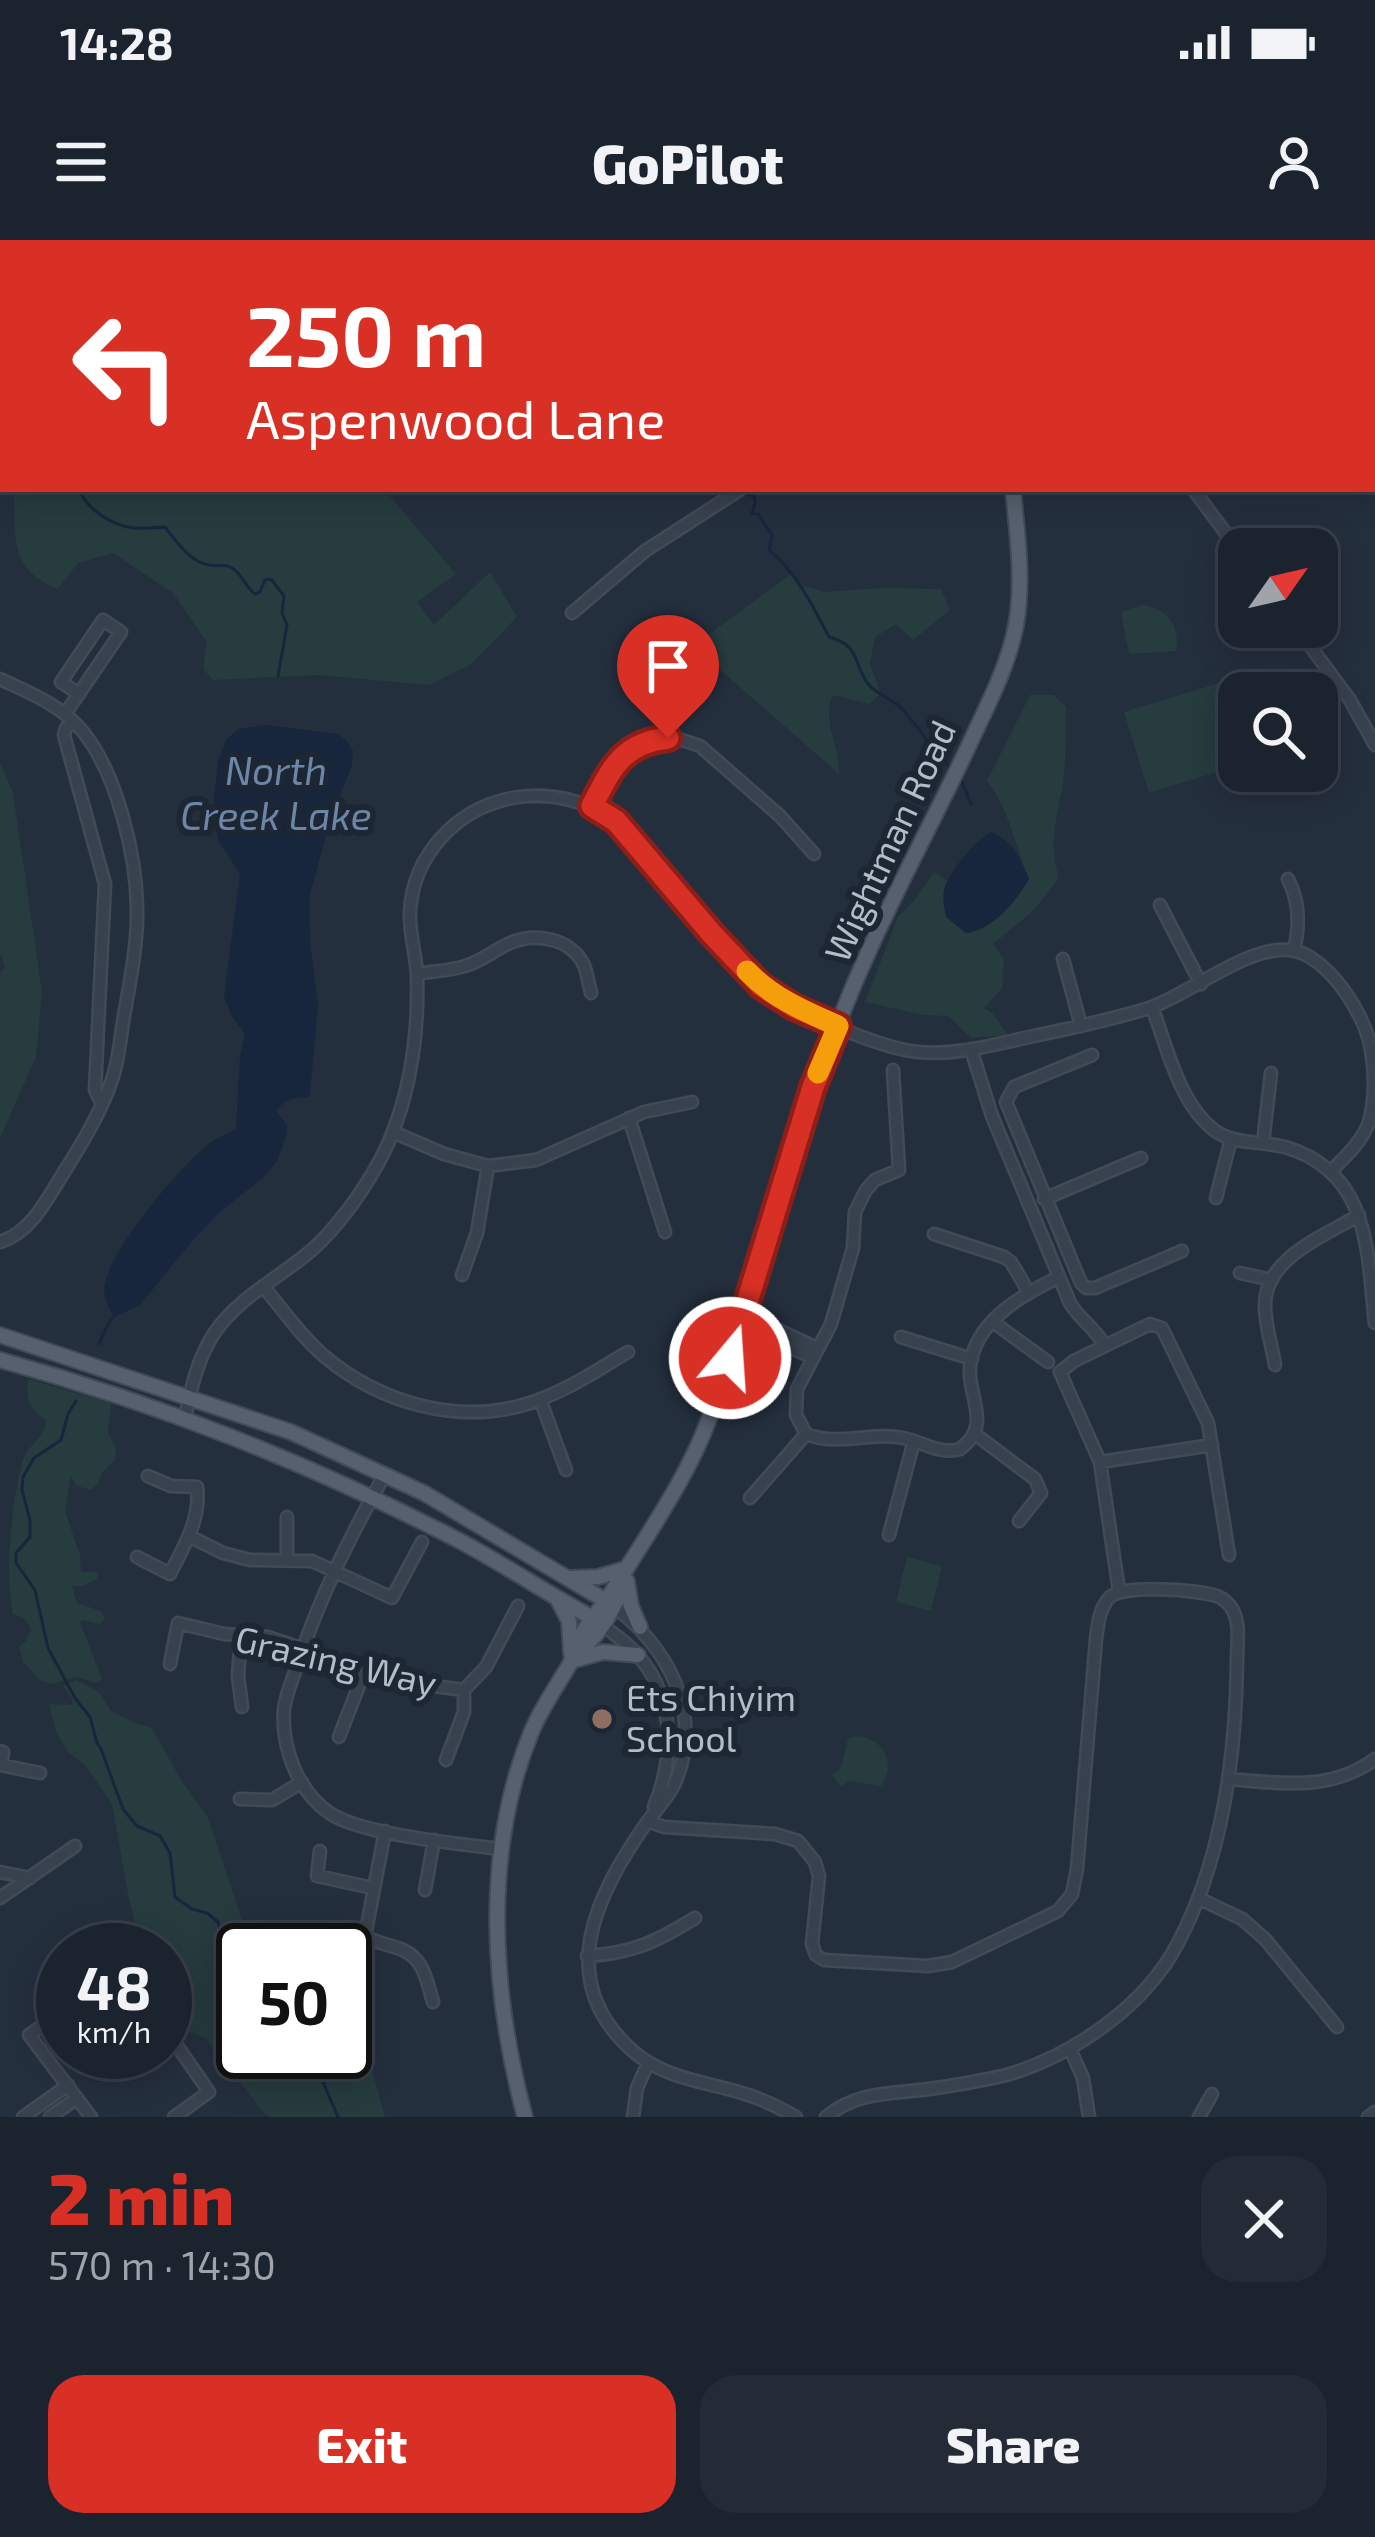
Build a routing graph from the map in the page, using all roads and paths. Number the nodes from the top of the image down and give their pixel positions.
1 (736, 492) edge
2 (1013, 492) edge
3 (1195, 492) edge
4 (1222, 528) edge
5 (572, 613) dead end
6 (1312, 648) edge
7 (0, 679) edge
8 (79, 694) junction
9 (69, 718) junction
10 (1375, 745) edge
11 (592, 806) junction
12 (814, 854) dead end
13 (1288, 879) dead end
14 (134, 880) junction
15 (105, 884) junction
16 (1160, 905) dead end
17 (1294, 950) junction
18 (1064, 959) dead end
19 (417, 974) junction
20 (1201, 984) junction
21 (591, 994) dead end
22 (1152, 1007) junction
23 (838, 1026) junction
24 (1081, 1026) junction
25 (971, 1049) junction
26 (1092, 1055) dead end
27 (892, 1070) dead end
28 (1270, 1073) dead end
29 (692, 1102) dead end
30 (102, 1104) junction
31 (629, 1118) junction
32 (393, 1132) junction
33 (1231, 1139) junction
34 (1263, 1143) junction
35 (1141, 1158) dead end
36 (488, 1166) junction
37 (1330, 1172) junction
38 (1046, 1198) junction
39 (1216, 1198) dead end
40 (1030, 1205) junction
41 (1359, 1215) junction
42 (665, 1232) dead end
43 (934, 1234) dead end
44 (0, 1242) edge
45 (1182, 1250) dead end
46 (1240, 1273) dead end
47 (462, 1275) dead end
48 (1059, 1277) junction
49 (1271, 1280) junction
50 (263, 1286) junction
51 (1028, 1292) junction
52 (742, 1320) junction
53 (993, 1322) junction
54 (1375, 1323) edge
55 (0, 1335) edge
56 (901, 1337) dead end
57 (1105, 1346) junction
58 (628, 1352) dead end
59 (814, 1352) junction
60 (971, 1359) junction
61 (0, 1360) edge
62 (1048, 1362) dead end
63 (1275, 1365) dead end
64 (190, 1397) junction
65 (540, 1399) junction
66 (185, 1418) junction
67 (806, 1434) junction
68 (975, 1434) junction
69 (914, 1442) junction
70 (1212, 1445) junction
71 (1100, 1462) junction
72 (566, 1469) dead end
73 (385, 1474) junction
74 (148, 1476) dead end
75 (372, 1498) junction
76 (750, 1498) dead end
77 (287, 1517) dead end
78 (1019, 1522) dead end
79 (889, 1535) dead end
80 (189, 1536) junction
81 (422, 1542) dead end
82 (1229, 1555) dead end
83 (137, 1557) dead end
84 (287, 1559) junction
85 (335, 1570) junction
86 (626, 1575) junction
87 (568, 1578) junction
88 (1119, 1591) junction
89 (554, 1596) junction
90 (610, 1604) junction
91 (518, 1606) dead end
92 (597, 1621) junction
93 (640, 1627) junction
94 (241, 1635) junction
95 (303, 1648) junction
96 (638, 1655) junction
97 (573, 1656) junction
98 (170, 1664) dead end
99 (365, 1670) junction
100 (464, 1690) junction
101 (242, 1707) dead end
102 (338, 1737) dead end
103 (0, 1751) edge
104 (1375, 1759) edge
105 (446, 1760) dead end
106 (40, 1773) dead end
107 (1228, 1779) junction
108 (302, 1782) junction
109 (240, 1799) dead end
110 (648, 1821) junction
111 (385, 1831) junction
112 (434, 1840) junction
113 (75, 1846) dead end
114 (501, 1849) junction
115 (320, 1851) dead end
116 (0, 1872) edge
117 (30, 1878) junction
118 (373, 1888) junction
119 (425, 1890) dead end
120 (0, 1898) edge
121 (1198, 1898) junction
122 (695, 1918) dead end
123 (587, 1956) junction
124 (433, 2002) dead end
125 (1337, 2027) dead end
126 (1070, 2049) junction
127 (648, 2063) junction
128 (192, 2068) edge
129 (63, 2079) edge
130 (68, 2085) junction
131 (1212, 2094) dead end
132 (77, 2098) junction
133 (191, 2105) junction
134 (777, 2113) edge
135 (23, 2117) edge
136 (50, 2117) edge
137 (91, 2117) edge
138 (173, 2117) edge
139 (200, 2117) edge
140 (524, 2117) edge
141 (634, 2117) edge
142 (796, 2117) edge
143 (826, 2117) edge
144 (1090, 2117) edge
145 (1199, 2117) edge

1 - 5 street
2 - 23 main road, Wightman Road
3 - 4 street
6 - 10 street
7 - 9 street
8 - 8 street
8 - 9 street
9 - 14 street
9 - 15 street
11 - 12 street
11 - 19 street
11 - 23 street
13 - 17 street
14 - 15 street
14 - 30 street
15 - 30 street
16 - 20 street
17 - 20 street
17 - 37 street
18 - 24 street
19 - 21 street
19 - 32 street
20 - 22 street
22 - 24 street
22 - 33 street
23 - 25 street
23 - 52 main road, Wightman Road
24 - 25 street
25 - 40 street
26 - 38 street
27 - 59 street
28 - 34 street
29 - 31 street
30 - 44 street
31 - 36 street
31 - 42 street
32 - 36 street
32 - 50 street
33 - 34 street
33 - 39 street
34 - 37 street
35 - 38 street
36 - 47 street
37 - 41 street
38 - 40 street
38 - 45 street
40 - 48 street
41 - 49 street
41 - 54 street
43 - 51 street
46 - 49 street
48 - 51 street
48 - 57 street
49 - 63 street
50 - 64 street
50 - 65 street
51 - 53 street
52 - 59 street
52 - 86 main road, Wightman Road
53 - 60 street
53 - 62 street
55 - 64 main road
56 - 60 street
57 - 70 street
57 - 71 street
58 - 65 street
59 - 67 street
60 - 68 street
61 - 66 main road
64 - 66 street
64 - 73 main road
65 - 72 street
66 - 75 main road
67 - 69 street
67 - 76 street
68 - 69 street
68 - 78 street
69 - 79 street
70 - 71 street
70 - 82 street
71 - 88 street
73 - 75 street
73 - 87 main road
74 - 80 street
75 - 85 street
75 - 89 main road
77 - 84 street
80 - 83 street
80 - 84 street
81 - 85 street
84 - 85 street
85 - 95 street
86 - 87 main road
86 - 90 main road, Wightman Road
86 - 93 main road
87 - 90 main road
88 - 107 street
88 - 110 street
89 - 92 main road
89 - 97 main road
90 - 92 main road, Wightman Road
90 - 93 street
91 - 100 street
92 - 96 street
92 - 97 main road, Wightman Road
93 - 110 street
94 - 95 street, Grazing Way
94 - 98 street, Grazing Way
94 - 101 street
95 - 99 street, Grazing Way
95 - 108 street
96 - 97 main road
96 - 110 street
97 - 114 main road, Wightman Road
99 - 100 street, Grazing Way
99 - 102 street
100 - 105 street
103 - 106 street
104 - 107 street
107 - 121 street
108 - 109 street
108 - 111 street
110 - 123 street
111 - 112 street
111 - 118 street
112 - 114 street
112 - 119 street
113 - 117 street
114 - 140 main road, Wightman Road
115 - 118 street
116 - 117 street
117 - 120 street
118 - 124 street
121 - 125 street
121 - 126 street
122 - 123 street
123 - 127 street
126 - 143 street
126 - 144 street
127 - 134 street
127 - 141 street
128 - 133 street
129 - 130 street
130 - 132 street
130 - 135 street
131 - 145 street
132 - 136 street
132 - 137 street
133 - 138 street
133 - 139 street
134 - 142 street

